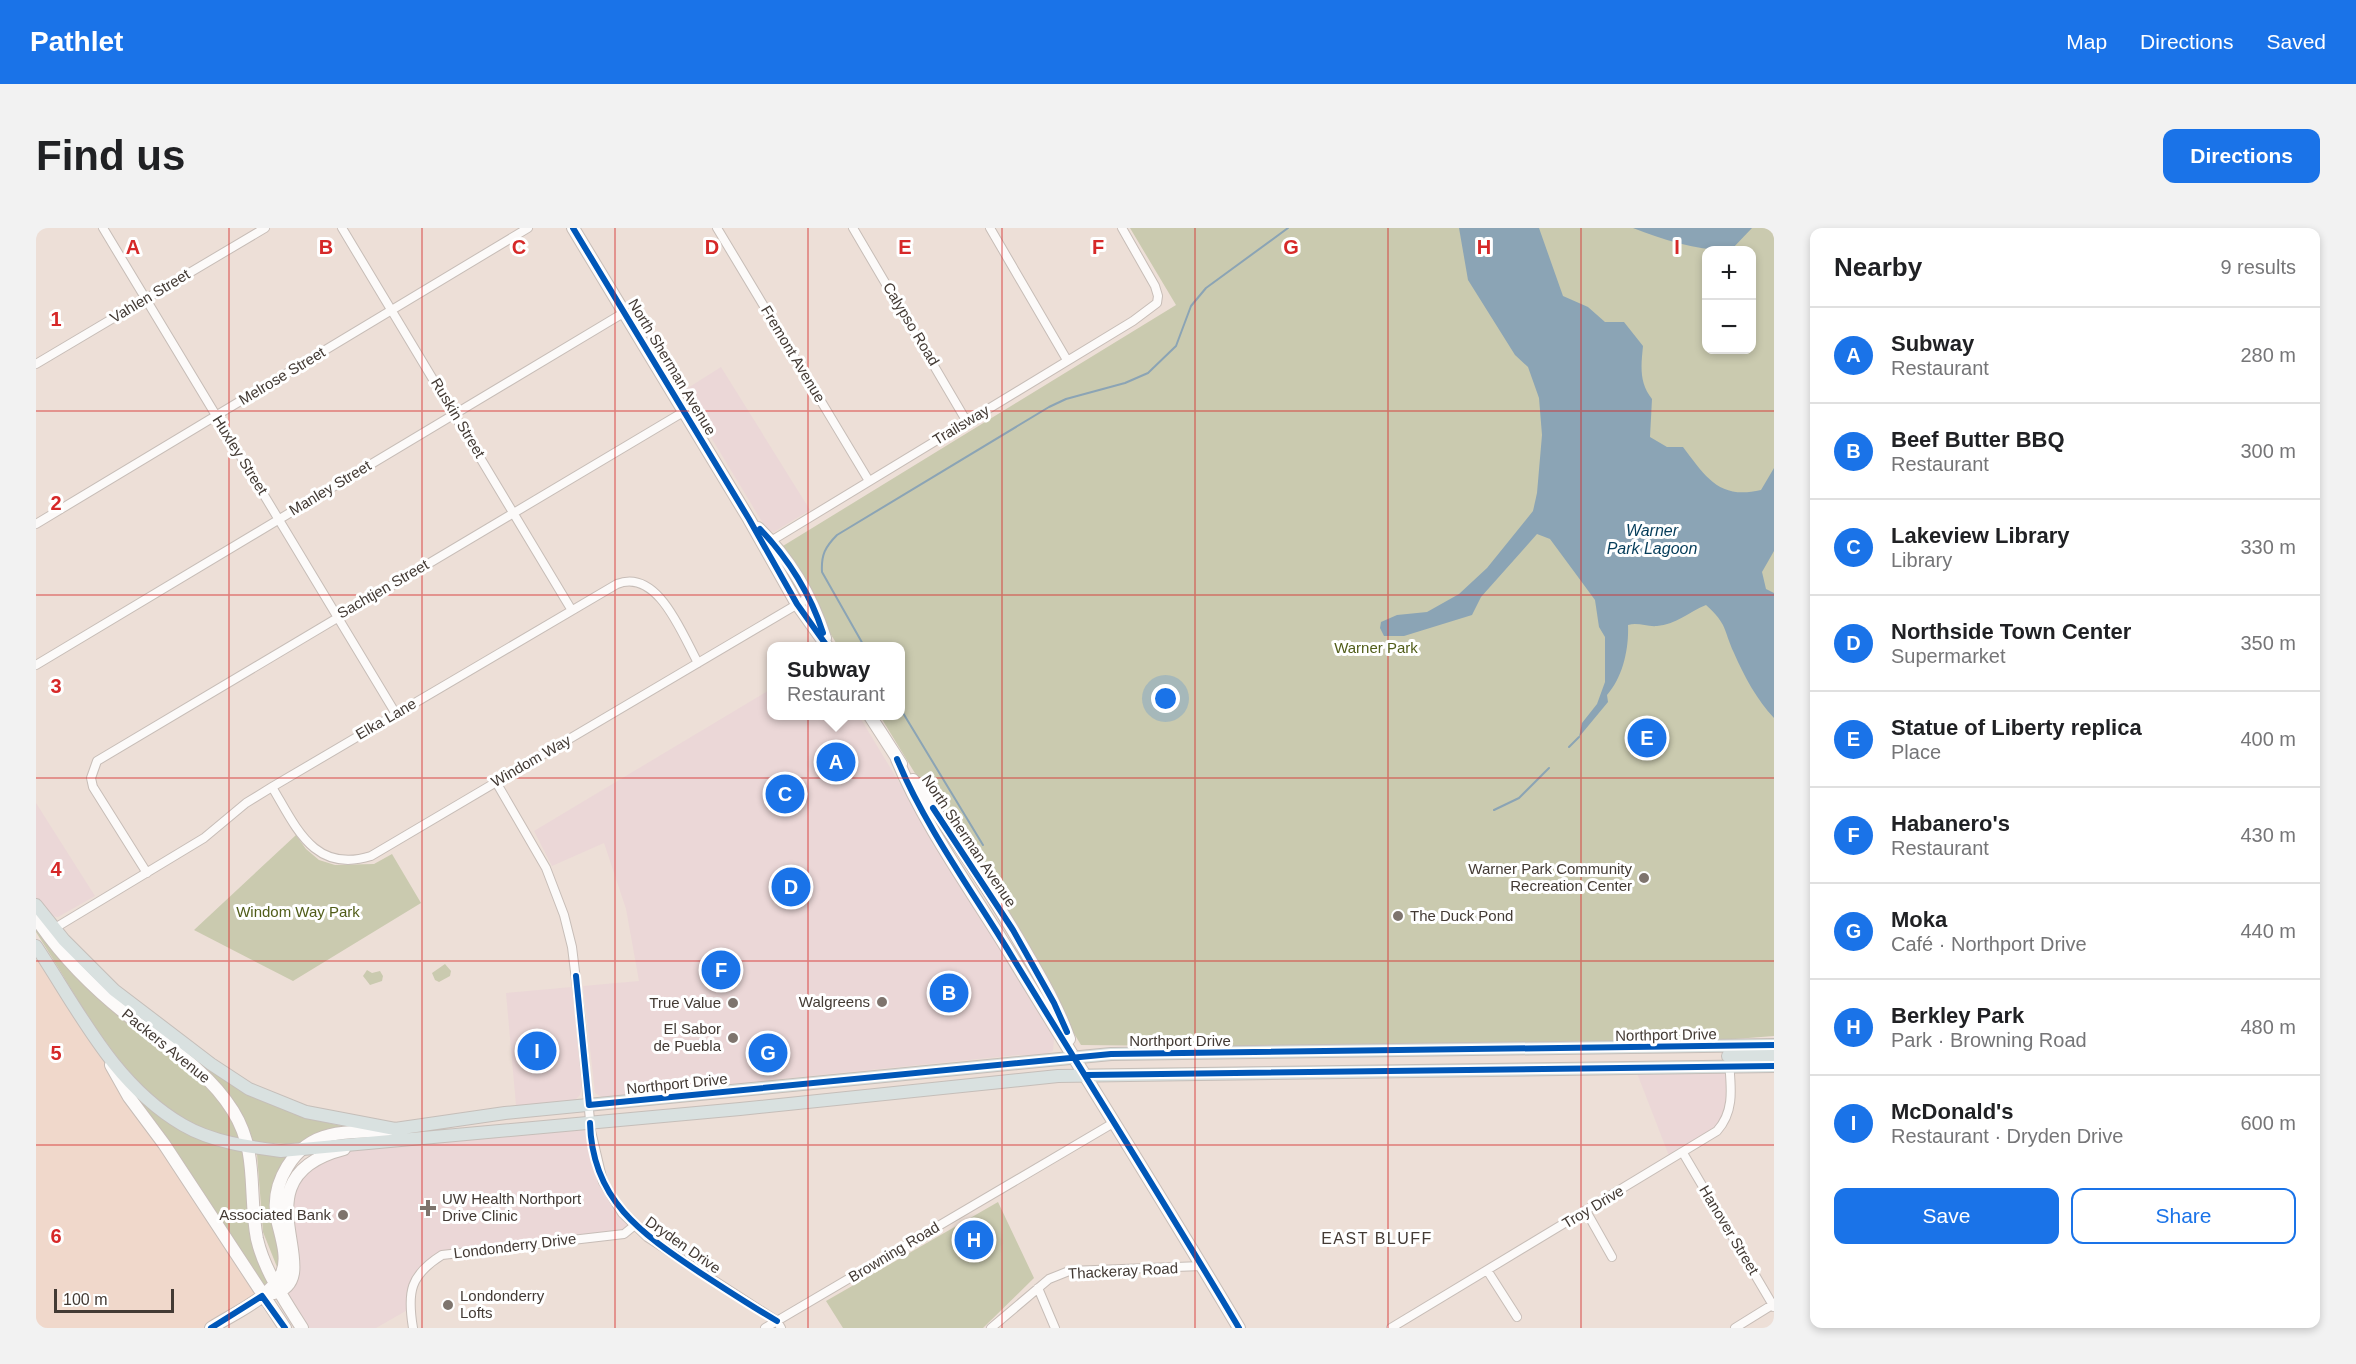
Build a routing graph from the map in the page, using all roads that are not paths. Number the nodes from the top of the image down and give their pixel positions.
1 (103, 228) edge
2 (264, 228) edge
3 (342, 228) edge
4 (528, 228) edge
5 (573, 228) edge
6 (717, 228) edge
7 (853, 228) edge
8 (990, 228) edge
9 (1122, 228) edge
10 (146, 299) junction
11 (392, 310) junction
12 (625, 312) junction
13 (1067, 360) junction
14 (36, 364) edge
15 (685, 411) junction
16 (455, 414) junction
17 (216, 416) junction
18 (967, 422) junction
19 (869, 481) junction
20 (514, 512) junction
21 (279, 519) junction
22 (36, 524) edge
23 (768, 544) junction
24 (803, 601) junction
25 (571, 609) junction
26 (338, 615) junction
27 (825, 642) edge
28 (698, 663) junction
29 (36, 665) edge
30 (396, 714) junction
31 (873, 720) edge
32 (496, 782) junction
33 (272, 786) junction
34 (147, 873) junction
35 (36, 905) edge
36 (36, 918) edge
37 (55, 928) junction
38 (36, 946) edge
39 (1774, 1046) edge
40 (1774, 1055) edge
41 (106, 1056) junction
42 (1728, 1056) junction
43 (1076, 1057) junction
44 (1774, 1066) edge
45 (1087, 1075) junction
46 (842, 1080) junction
47 (812, 1101) junction
48 (589, 1105) junction
49 (1115, 1122) junction
50 (590, 1123) junction
51 (395, 1129) junction
52 (355, 1146) junction
53 (249, 1147) junction
54 (302, 1150) junction
55 (1683, 1153) junction
56 (1586, 1211) junction
57 (635, 1225) junction
58 (1612, 1257) dead end
59 (1202, 1266) junction
60 (1487, 1270) junction
61 (278, 1287) junction
62 (1038, 1288) junction
63 (262, 1296) junction
64 (1773, 1306) edge
65 (1517, 1317) dead end
66 (779, 1324) edge
67 (211, 1328) edge
68 (285, 1328) edge
69 (302, 1328) edge
70 (413, 1328) edge
71 (765, 1328) edge
72 (991, 1328) edge
73 (1055, 1328) edge
74 (1239, 1328) edge
75 (1391, 1328) edge
76 (1735, 1328) edge

1 - 10 street, Huxley Street
2 - 10 street, Vahlen Street
3 - 11 street, Ruskin Street
4 - 11 street, Melrose Street
5 - 12 street, North Sherman Avenue
6 - 19 street, Fremont Avenue
7 - 18 street, Calypso Road
8 - 13 street
9 - 13 street, Trailsway
10 - 14 street, Vahlen Street
10 - 17 street, Huxley Street
11 - 16 street, Ruskin Street
11 - 17 street, Melrose Street
12 - 15 street, North Sherman Avenue
12 - 16 street, Manley Street
13 - 18 street, Trailsway
15 - 20 street, Sachtjen Street
15 - 23 street, North Sherman Avenue
16 - 20 street, Ruskin Street
16 - 21 street, Manley Street
17 - 21 street, Huxley Street
17 - 22 street, Melrose Street
18 - 19 street, Trailsway
19 - 23 street, Trailsway
20 - 25 street, Ruskin Street
20 - 26 street, Sachtjen Street
21 - 26 street, Huxley Street
21 - 29 street, Manley Street
23 - 24 street, North Sherman Avenue
24 - 27 street, North Sherman Avenue
24 - 28 street, Windom Way
25 - 28 street, Elka Lane
25 - 30 street, Elka Lane
26 - 30 street, Huxley Street
26 - 34 street, Sachtjen Street
28 - 32 street, Windom Way
30 - 33 street, Elka Lane
31 - 43 street, North Sherman Avenue
32 - 33 street, Windom Way
32 - 48 street, Dryden Drive
33 - 34 street, Elka Lane
34 - 37 street, Elka Lane
35 - 37 main road, Northport Drive
36 - 53 street, Packers Avenue
37 - 51 main road, Northport Drive
38 - 41 main road
39 - 42 main road, Northport Drive
40 - 42 main road
41 - 53 main road, Northport Drive
41 - 63 street
42 - 43 main road, Northport Drive
42 - 44 main road, Northport Drive
42 - 45 main road, Northport Drive
42 - 55 street, Troy Drive
43 - 45 street, North Sherman Avenue
43 - 46 main road, Northport Drive
45 - 47 main road, Northport Drive
45 - 49 street, North Sherman Avenue
46 - 47 main road
46 - 48 main road, Northport Drive
47 - 50 main road, Northport Drive
48 - 50 street, Dryden Drive
48 - 51 main road, Northport Drive
49 - 59 street, North Sherman Avenue
49 - 66 street, Browning Road
50 - 52 main road, Northport Drive
50 - 57 street, Dryden Drive
51 - 54 street
52 - 54 main road, Northport Drive
52 - 61 street
53 - 54 main road, Northport Drive
53 - 61 street, Packers Avenue
54 - 61 street
55 - 56 street, Troy Drive
55 - 64 street, Hanover Street
56 - 58 street
56 - 60 street, Troy Drive
57 - 66 street, Dryden Drive
57 - 70 street, Londonderry Drive
59 - 62 street, Thackeray Road
59 - 74 street, North Sherman Avenue
60 - 65 street
60 - 75 street, Troy Drive
61 - 63 street
61 - 69 street, Packers Avenue
62 - 72 street, Thackeray Road
62 - 73 street
63 - 67 street
63 - 68 street
64 - 76 street
66 - 71 street, Browning Road

